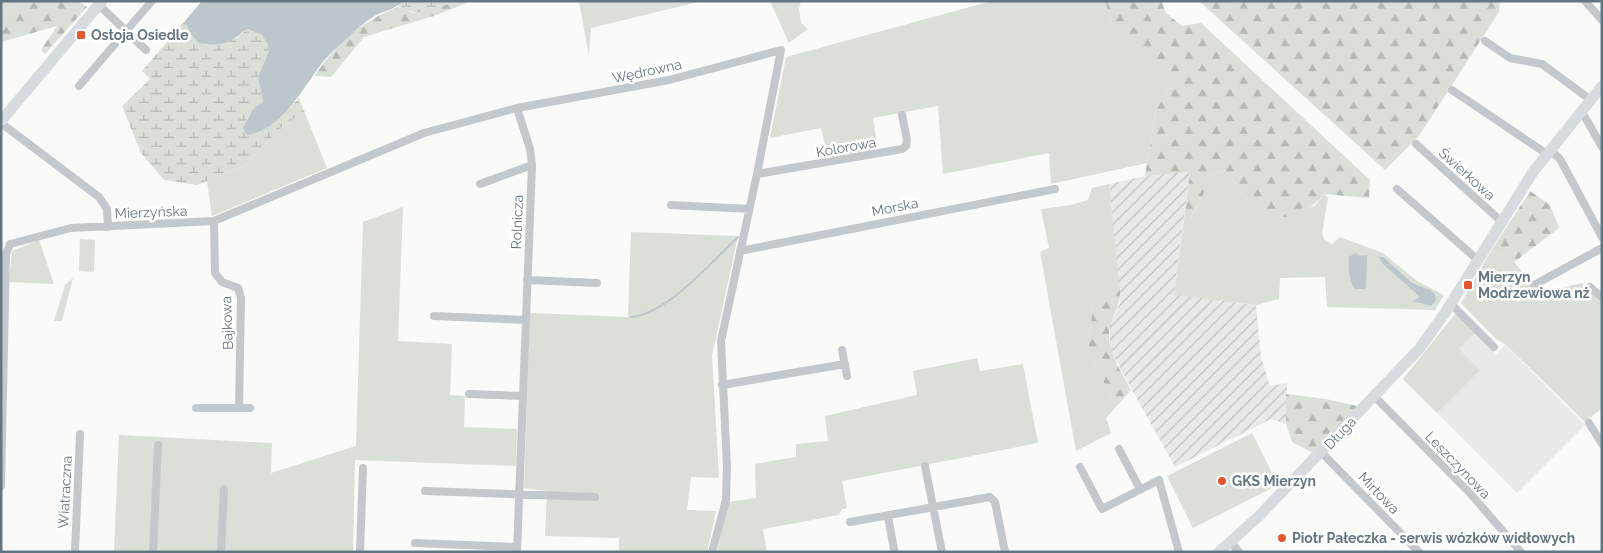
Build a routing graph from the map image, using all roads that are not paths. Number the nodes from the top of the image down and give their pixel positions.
1 (152, 1) edge
2 (1585, 1) edge
3 (101, 3) edge
4 (1602, 20) edge
5 (126, 31) junction
6 (1485, 40) dead end
7 (146, 50) dead end
8 (80, 86) dead end
9 (1602, 86) edge
10 (1452, 90) dead end
11 (1590, 100) junction
12 (517, 108) junction
13 (1580, 113) junction
14 (902, 115) dead end
15 (1, 122) edge
16 (1416, 144) dead end
17 (1602, 147) edge
18 (1549, 152) junction
19 (532, 165) junction
20 (757, 174) junction
21 (480, 184) dead end
22 (1055, 188) dead end
23 (1397, 189) dead end
24 (672, 205) dead end
25 (749, 209) junction
26 (214, 221) junction
27 (1502, 222) junction
28 (108, 227) junction
29 (1602, 236) edge
30 (1602, 248) edge
31 (740, 251) junction
32 (4, 255) edge
33 (1478, 260) junction
34 (528, 280) junction
35 (597, 283) dead end
36 (1534, 285) dead end
37 (1590, 286) dead end
38 (1602, 297) edge
39 (1451, 304) junction
40 (434, 316) dead end
41 (3, 320) edge
42 (526, 320) junction
43 (1494, 347) dead end
44 (842, 350) dead end
45 (845, 364) junction
46 (847, 376) dead end
47 (722, 385) junction
48 (469, 394) dead end
49 (523, 396) junction
50 (1375, 397) junction
51 (196, 408) dead end
52 (240, 408) junction
53 (250, 408) dead end
54 (1589, 423) dead end
55 (80, 434) dead end
56 (1602, 444) edge
57 (158, 445) dead end
58 (1119, 449) dead end
59 (1321, 452) junction
60 (926, 466) dead end
61 (1080, 467) dead end
62 (363, 468) dead end
63 (1, 486) edge
64 (224, 489) dead end
65 (1140, 489) junction
66 (426, 491) dead end
67 (519, 494) junction
68 (595, 497) dead end
69 (933, 508) junction
70 (888, 517) junction
71 (850, 522) dead end
72 (415, 543) dead end
73 (1230, 543) junction
74 (894, 549) dead end
75 (517, 550) edge
76 (75, 552) edge
77 (153, 552) edge
78 (221, 552) edge
79 (360, 552) edge
80 (712, 552) edge
81 (942, 552) edge
82 (1005, 552) edge
83 (1180, 552) edge
84 (1219, 552) edge
85 (1239, 552) edge
86 (1419, 552) edge
87 (1521, 552) edge

1 - 5 street
2 - 4 street
3 - 5 street
3 - 15 street
5 - 7 street
5 - 8 street
6 - 11 street
9 - 11 street, Długa
10 - 18 street
11 - 13 street, Długa
12 - 19 street, Rolnicza
12 - 20 street, Wędrowna
12 - 26 street, Mierzyńska
13 - 17 street
13 - 18 street, Długa
14 - 20 street, Kolorowa
15 - 28 street
16 - 27 street, Świerkowa
18 - 27 street, Długa
18 - 29 street
19 - 21 street, Rolnicza
19 - 34 street, Rolnicza
20 - 25 street
22 - 31 street, Morska
23 - 33 street
24 - 25 street
25 - 31 street
26 - 28 street, Mierzyńska
26 - 52 street, Bajkowa
27 - 33 street, Długa
28 - 32 street, Mierzyńska
30 - 36 street
31 - 47 street
32 - 41 street, Mierzyńska
33 - 39 street, Długa
34 - 35 street
34 - 42 street, Rolnicza
37 - 38 street
39 - 43 street
39 - 50 street, Długa
40 - 42 street
41 - 63 street, Mierzyńska
42 - 49 street, Rolnicza
44 - 45 street
45 - 46 street
45 - 47 street
47 - 80 street
48 - 49 street
49 - 67 street, Rolnicza
50 - 59 street, Długa
50 - 87 street, Leszczynowa
51 - 52 street
52 - 53 street
54 - 56 street
55 - 76 street, Wiatraczna
57 - 77 street
58 - 65 street
59 - 73 street, Długa
59 - 86 street, Mirtowa
60 - 69 street
61 - 65 street
62 - 79 street
64 - 78 street
65 - 83 street
66 - 67 street
67 - 68 street
67 - 75 street, Rolnicza
69 - 70 street
69 - 81 street
69 - 82 street
70 - 71 street
70 - 74 street
72 - 75 street, Rolnicza
73 - 84 street, Długa
73 - 85 street

